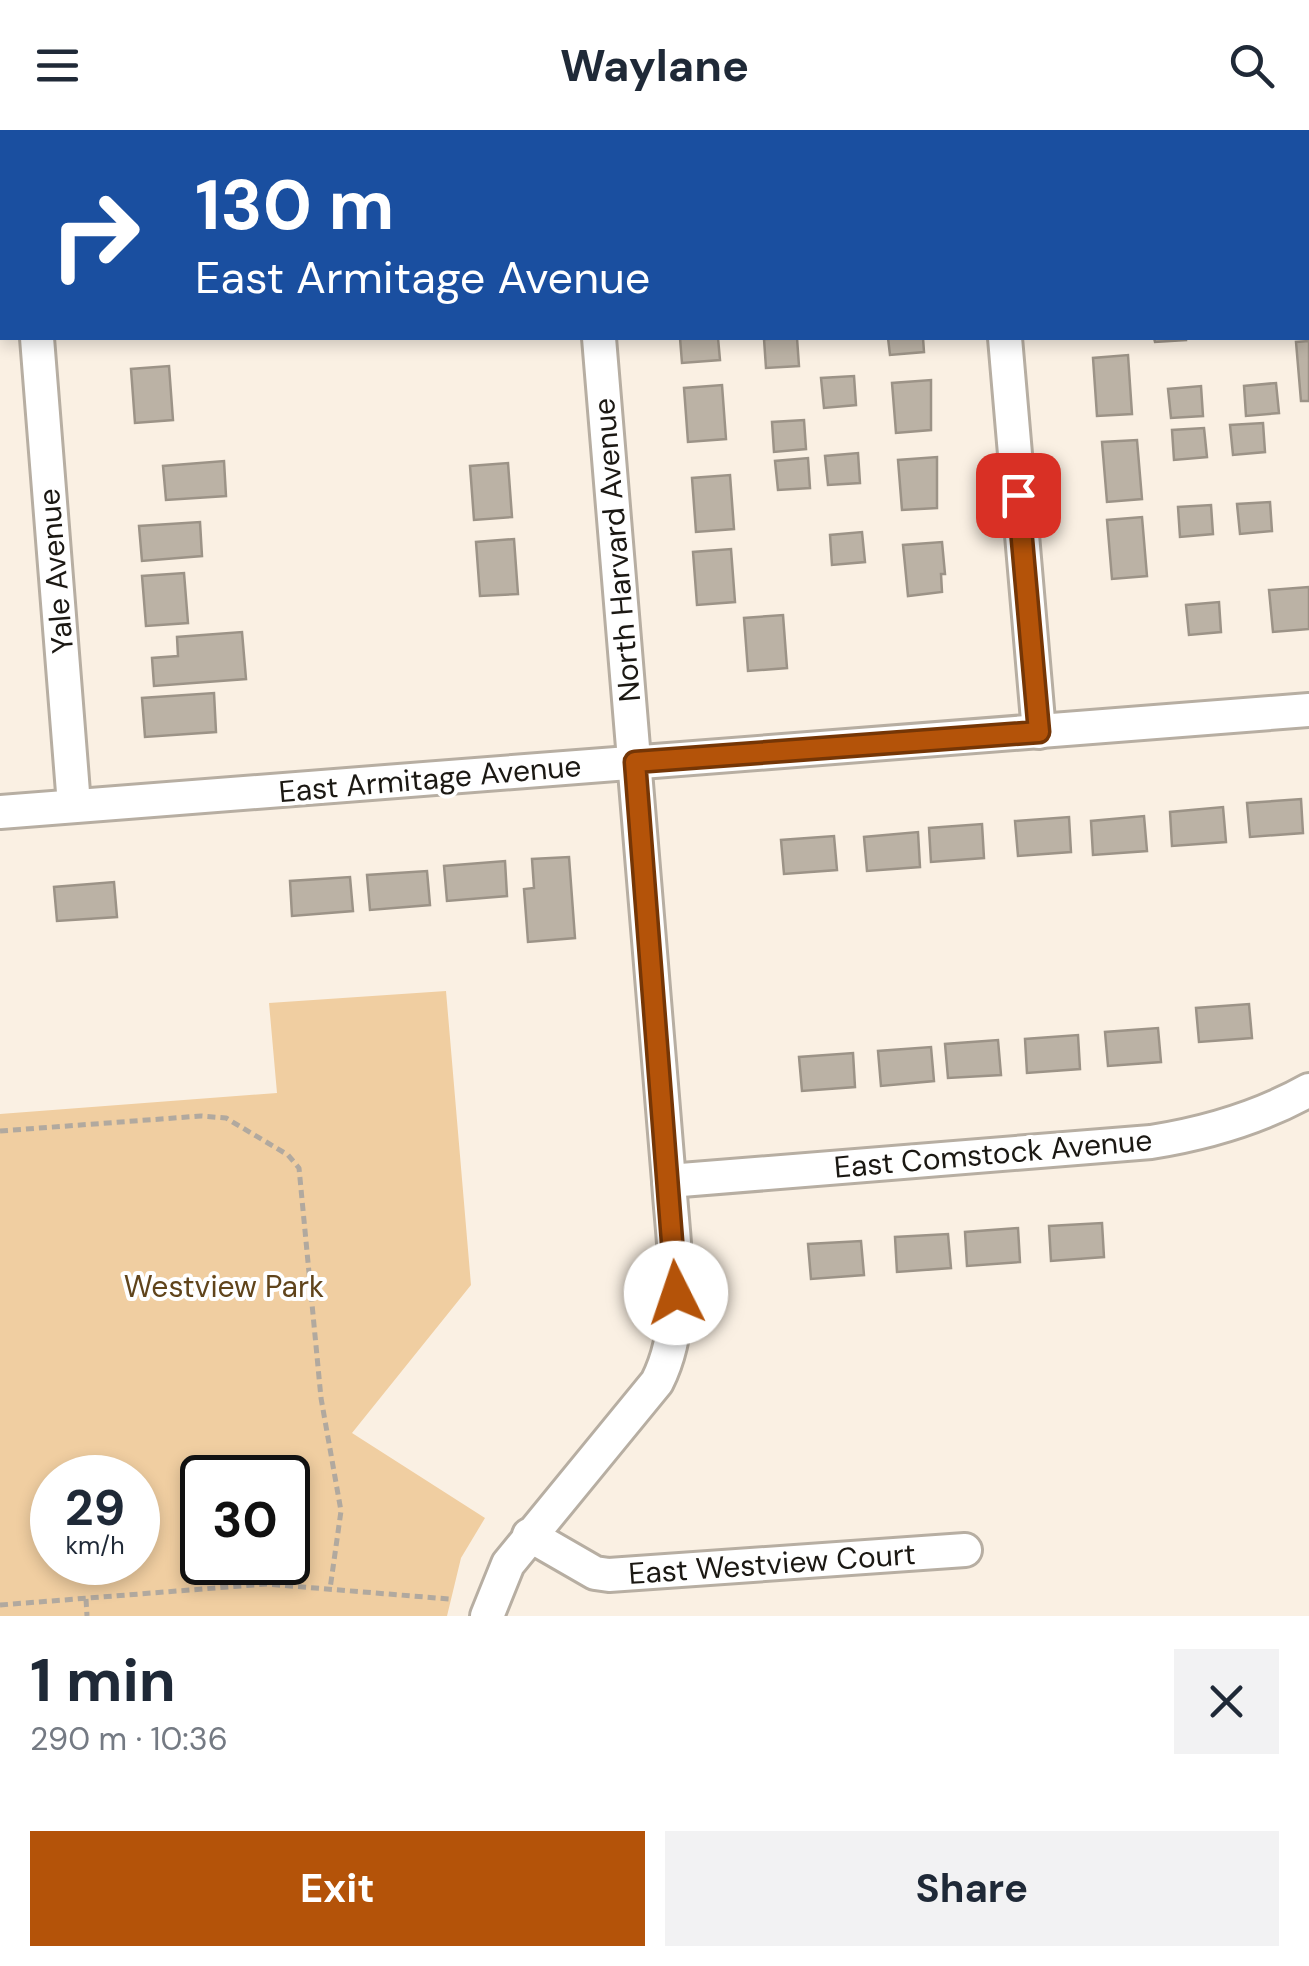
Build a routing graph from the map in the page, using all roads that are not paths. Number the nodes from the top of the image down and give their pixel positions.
1 (37, 340) edge
2 (599, 340) edge
3 (1005, 340) edge
4 (1309, 710) edge
5 (1039, 732) junction
6 (635, 762) junction
7 (74, 805) junction
8 (0, 812) edge
9 (1309, 1090) edge
10 (669, 1181) junction
11 (530, 1535) junction
12 (965, 1550) dead end
13 (487, 1616) edge

1 - 7 street, Yale Avenue
2 - 6 street, North Harvard Avenue
3 - 5 street
4 - 5 street, East Armitage Avenue
5 - 6 street, East Armitage Avenue
6 - 7 street, East Armitage Avenue
6 - 10 street, North Harvard Avenue
7 - 8 street, East Armitage Avenue
9 - 10 street, East Comstock Avenue
10 - 11 street, North Harvard Avenue
11 - 12 street, East Westview Court
11 - 13 street, North Harvard Avenue

